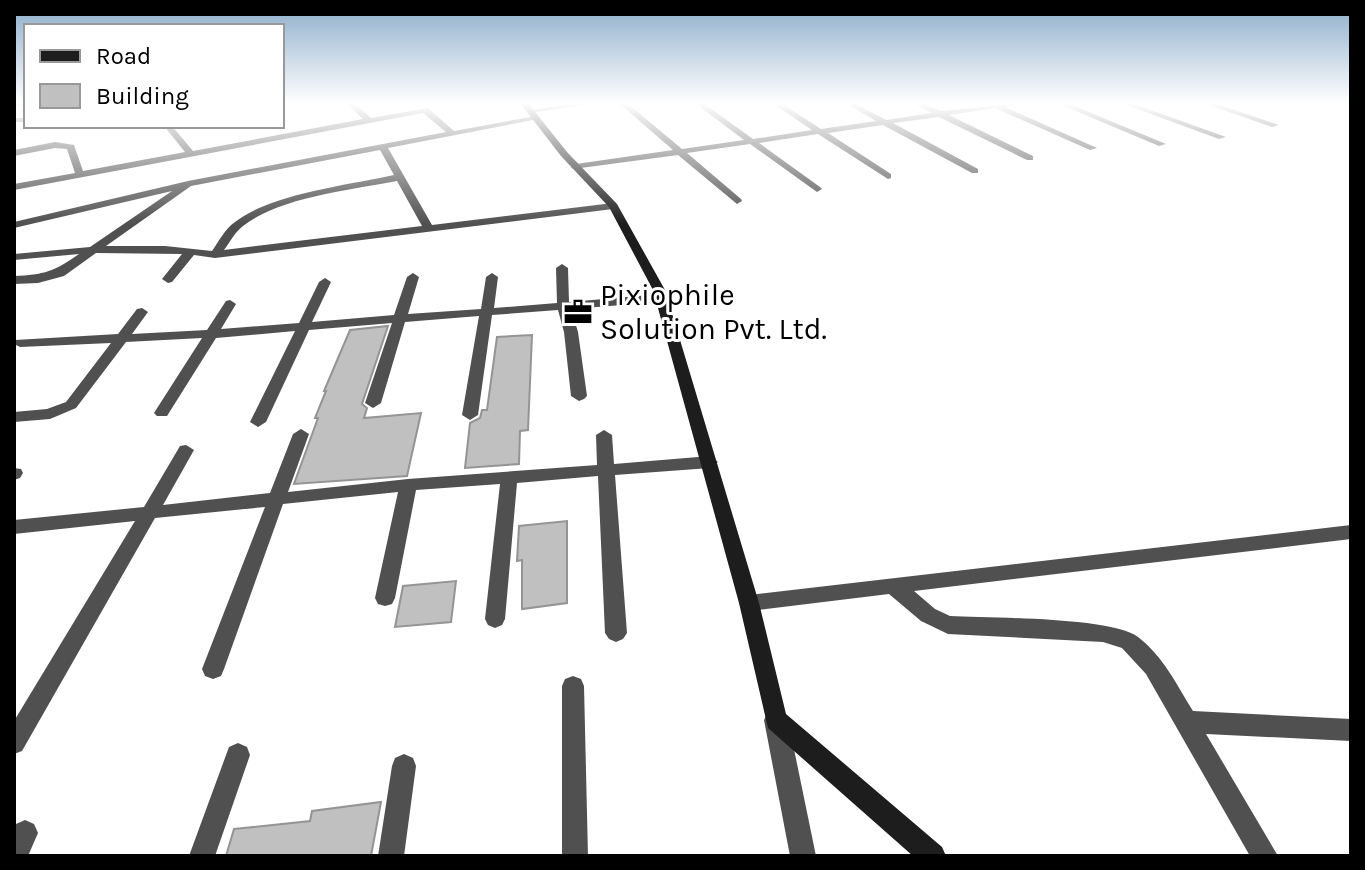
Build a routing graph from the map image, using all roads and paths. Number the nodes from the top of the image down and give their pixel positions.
1 (182, 144) edge
2 (246, 144) edge
3 (389, 144) edge
4 (556, 144) edge
5 (670, 144) edge
6 (728, 144) edge
7 (757, 144) edge
8 (839, 144) edge
9 (925, 144) edge
10 (1001, 144) edge
11 (1083, 144) edge
12 (382, 145) junction
13 (1093, 148) dead end
14 (678, 151) junction
15 (14, 153) edge
16 (191, 154) junction
17 (1030, 158) dead end
18 (576, 167) junction
19 (975, 171) dead end
20 (80, 175) junction
21 (888, 176) dead end
22 (400, 177) junction
23 (188, 184) junction
24 (14, 187) edge
25 (817, 189) dead end
26 (737, 201) dead end
27 (613, 206) junction
28 (14, 225) edge
29 (428, 228) junction
30 (94, 249) junction
31 (191, 251) junction
32 (215, 255) junction
33 (14, 257) edge
34 (562, 268) dead end
35 (413, 277) dead end
36 (492, 277) dead end
37 (168, 279) dead end
38 (14, 280) edge
39 (325, 282) dead end
40 (661, 298) junction
41 (230, 304) dead end
42 (563, 305) junction
43 (142, 312) dead end
44 (486, 312) junction
45 (400, 318) junction
46 (302, 326) junction
47 (211, 334) junction
48 (122, 337) junction
49 (20, 343) dead end
50 (579, 396) dead end
51 (373, 403) dead end
52 (162, 413) dead end
53 (470, 415) dead end
54 (14, 417) edge
55 (258, 422) dead end
56 (301, 434) dead end
57 (604, 435) dead end
58 (186, 450) dead end
59 (710, 462) junction
60 (606, 470) junction
61 (509, 477) junction
62 (408, 485) junction
63 (275, 501) junction
64 (147, 515) junction
65 (14, 527) edge
66 (1351, 532) edge
67 (893, 586) junction
68 (385, 598) dead end
69 (749, 603) junction
70 (495, 619) dead end
71 (616, 633) dead end
72 (213, 669) dead end
73 (573, 686) dead end
74 (776, 720) junction
75 (1188, 722) junction
76 (1351, 730) edge
77 (14, 743) edge
78 (238, 755) dead end
79 (404, 766) dead end
80 (202, 856) edge
81 (391, 856) edge
82 (575, 856) edge
83 (803, 856) edge
84 (933, 856) edge
85 (1265, 856) edge

1 - 16 street
2 - 16 street
3 - 12 street
4 - 18 street
5 - 14 street
6 - 14 street
7 - 25 street
8 - 21 street
9 - 19 street
10 - 17 street
11 - 13 street
12 - 22 street
12 - 23 street
14 - 18 street
14 - 26 street
15 - 20 street
16 - 20 street
18 - 27 street
20 - 24 street
22 - 29 street
22 - 32 street
23 - 28 street
23 - 30 street
27 - 29 street
27 - 40 street
29 - 32 street
30 - 31 street
30 - 33 street
30 - 38 street
31 - 32 street
31 - 37 street
34 - 42 street
35 - 45 street
36 - 44 street
39 - 46 street
40 - 42 street
40 - 59 street
41 - 47 street
42 - 44 street
42 - 50 street
43 - 48 street
44 - 45 street
44 - 53 street
45 - 46 street
45 - 51 street
46 - 47 street
46 - 55 street
47 - 48 street
47 - 52 street
48 - 49 street
48 - 54 street
56 - 63 street
57 - 60 street
58 - 64 street
59 - 60 street
59 - 69 street
60 - 61 street
60 - 71 street
61 - 62 street
61 - 70 street
62 - 63 street
62 - 68 street
63 - 64 street
63 - 72 street
64 - 65 street
64 - 77 street
66 - 67 street
67 - 69 street
67 - 75 street
69 - 74 street
73 - 82 street
74 - 83 street
74 - 84 street
75 - 76 street
75 - 85 street
78 - 80 street
79 - 81 street

